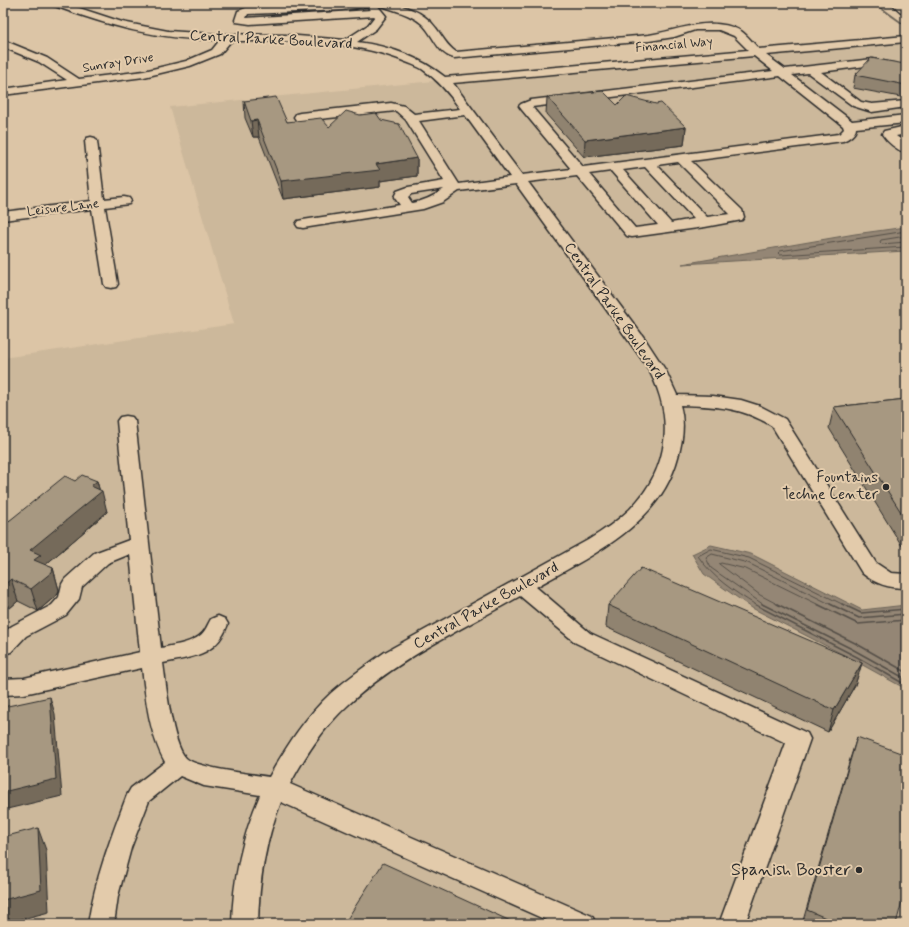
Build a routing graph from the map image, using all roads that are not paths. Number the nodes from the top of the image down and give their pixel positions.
1 (55, 3) edge
2 (398, 3) edge
3 (897, 3) edge
4 (385, 4) junction
5 (371, 6) edge
6 (906, 10) edge
7 (228, 37) junction
8 (906, 39) edge
9 (348, 43) junction
10 (6, 47) edge
11 (756, 52) junction
12 (810, 69) junction
13 (906, 69) edge
14 (783, 73) junction
15 (444, 80) junction
16 (78, 83) junction
17 (3, 92) edge
18 (906, 104) edge
19 (885, 106) junction
20 (469, 111) junction
21 (300, 117) dead end
22 (411, 118) junction
23 (905, 123) edge
24 (850, 125) junction
25 (91, 141) dead end
26 (906, 149) edge
27 (681, 158) junction
28 (648, 163) junction
29 (614, 167) junction
30 (580, 172) junction
31 (520, 180) junction
32 (454, 186) junction
33 (124, 201) dead end
34 (98, 204) junction
35 (3, 216) edge
36 (705, 223) junction
37 (303, 224) dead end
38 (668, 228) junction
39 (111, 284) dead end
40 (672, 405) junction
41 (126, 421) dead end
42 (139, 543) junction
43 (906, 581) edge
44 (522, 586) junction
45 (218, 624) dead end
46 (3, 646) edge
47 (151, 658) junction
48 (3, 687) edge
49 (178, 765) junction
50 (275, 788) junction
51 (101, 924) edge
52 (244, 924) edge
53 (582, 924) edge
54 (732, 924) edge

1 - 7 street, Central Parke Boulevard
2 - 4 street
3 - 6 main road
4 - 5 street
4 - 11 street
5 - 5 street
5 - 9 street
7 - 9 street, Central Parke Boulevard
7 - 16 street, Sunray Drive
8 - 11 street, Financial Way
9 - 15 street, Central Parke Boulevard
10 - 16 street
11 - 14 street
11 - 15 street, Financial Way
12 - 13 street
12 - 14 street
12 - 19 street
14 - 24 street
14 - 30 street
15 - 20 street, Central Parke Boulevard
16 - 17 street, Sunray Drive
18 - 19 street
19 - 23 street
20 - 22 street
20 - 31 street, Central Parke Boulevard
21 - 22 street
22 - 32 street
23 - 24 street
23 - 26 street
24 - 27 street
25 - 34 street
27 - 28 street
27 - 36 street
28 - 29 street
28 - 36 street
29 - 30 street
29 - 38 street
30 - 31 street
30 - 38 street
31 - 32 street
31 - 40 street, Central Parke Boulevard
32 - 37 street
33 - 34 street, Leisure Lane
34 - 35 street, Leisure Lane
34 - 39 street
36 - 38 street
40 - 43 street
40 - 44 street, Central Parke Boulevard
41 - 42 street
42 - 46 street
42 - 47 street
44 - 50 street, Central Parke Boulevard
44 - 54 street
45 - 47 street
47 - 48 street
47 - 49 street
49 - 50 street
49 - 51 street
50 - 52 street, Central Parke Boulevard
50 - 53 street

